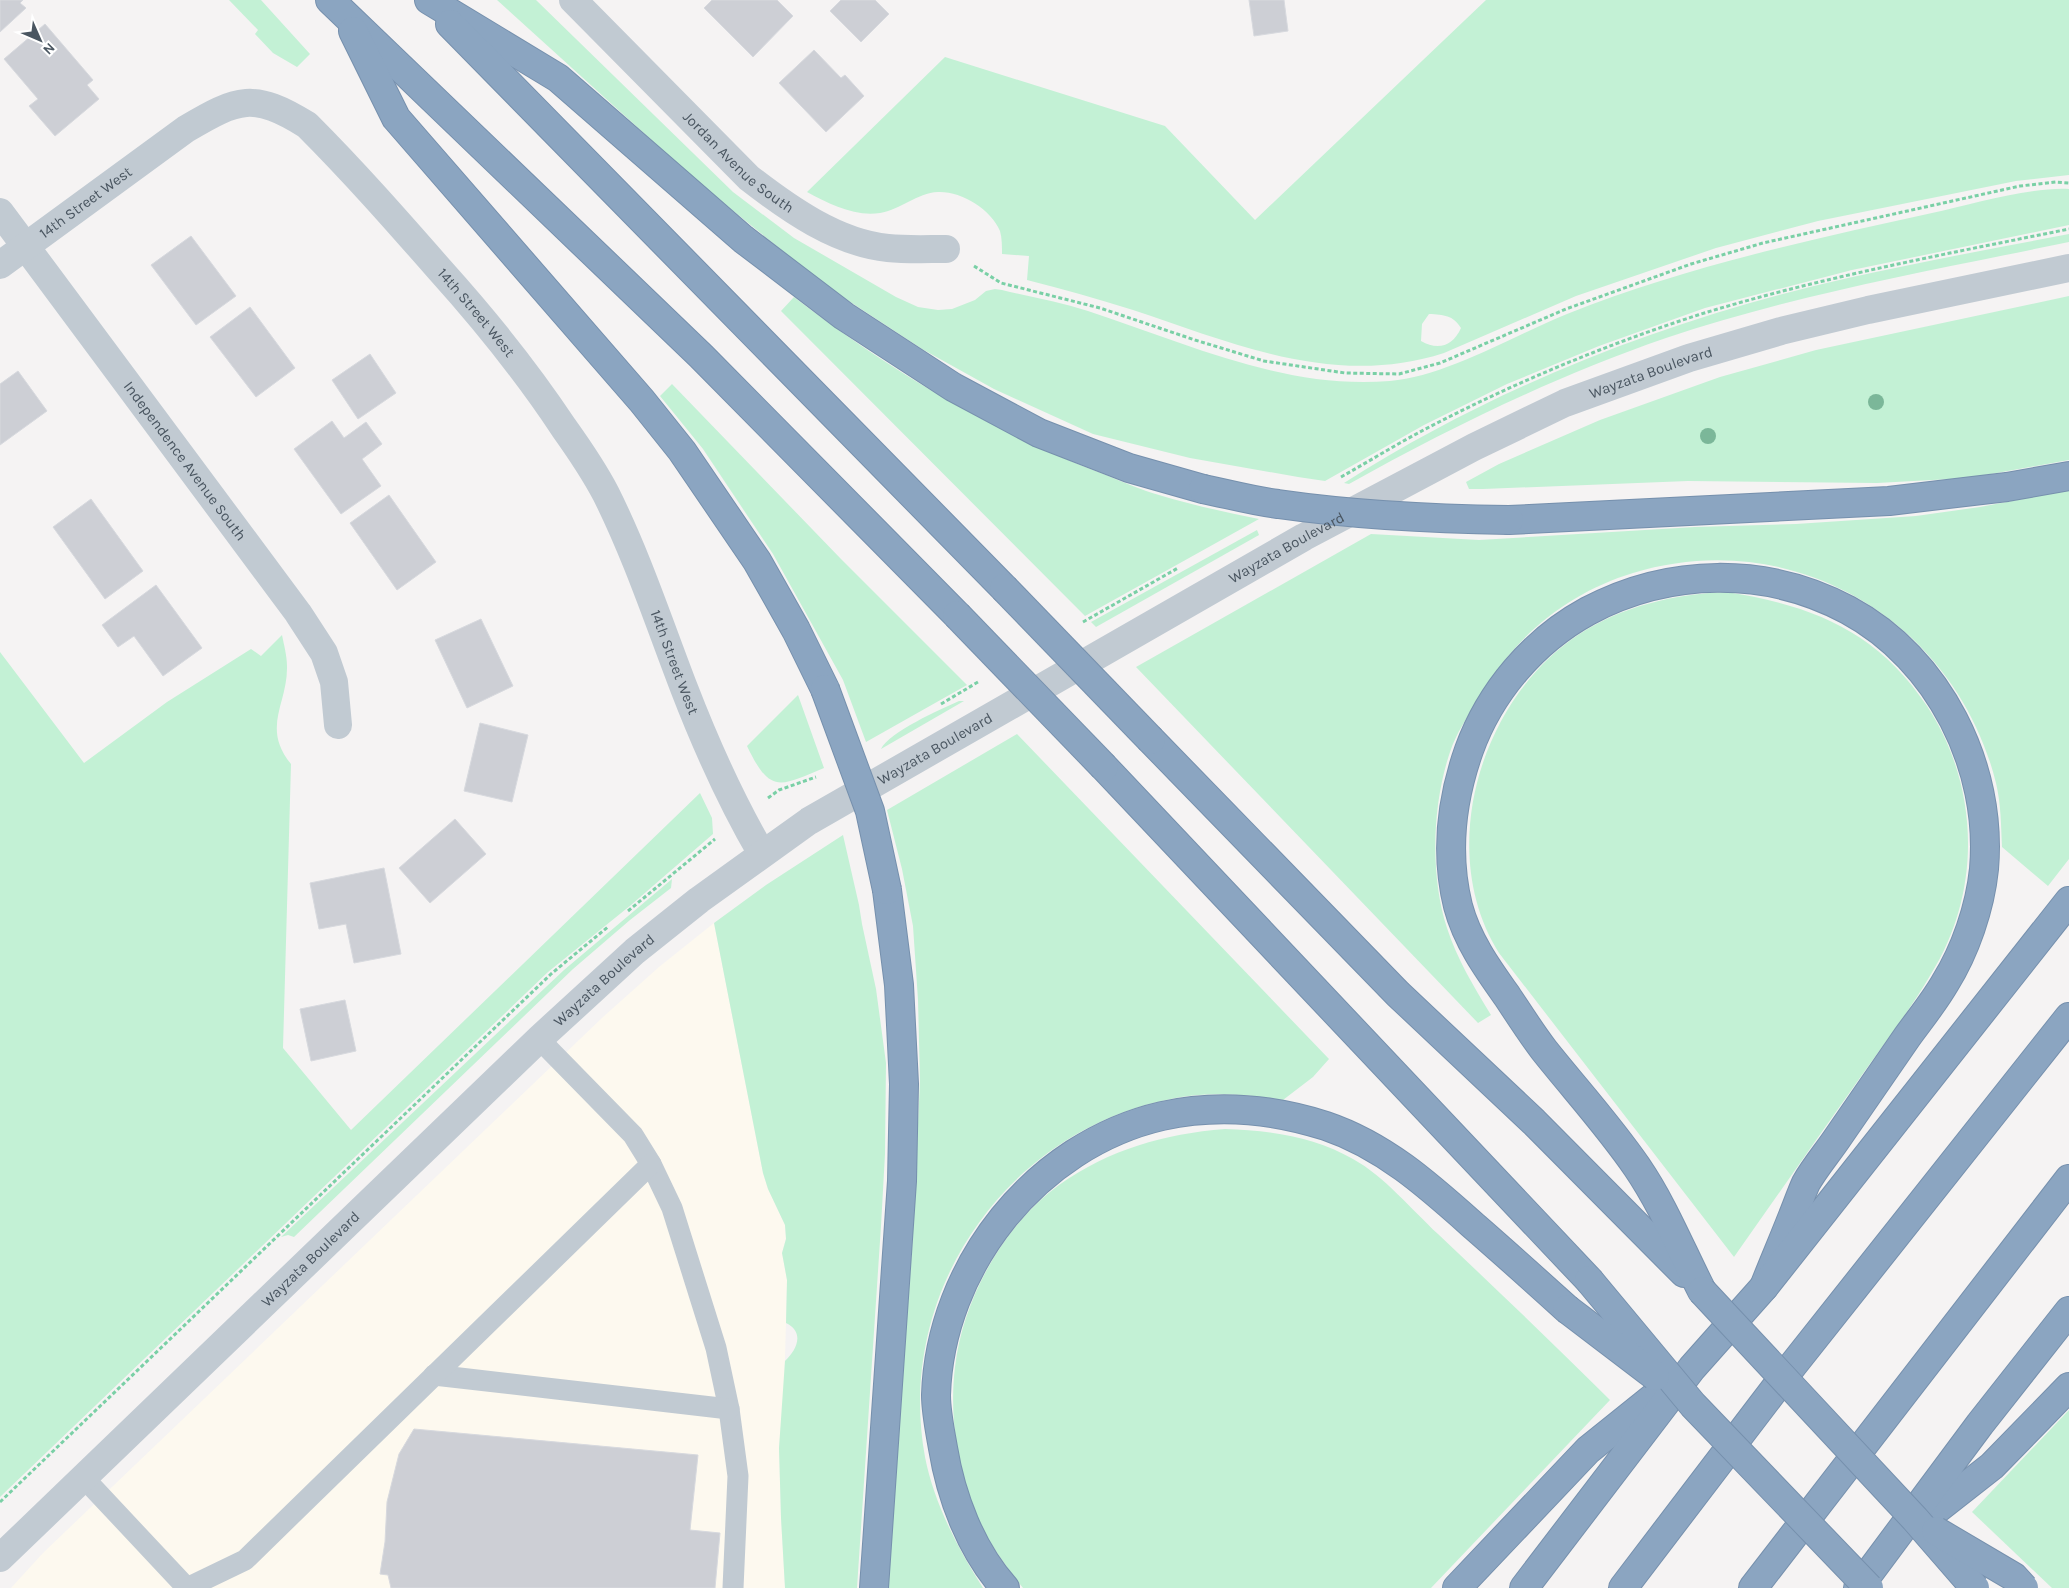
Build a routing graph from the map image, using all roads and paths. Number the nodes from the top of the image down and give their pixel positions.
1 (428, 0) edge
2 (573, 0) edge
3 (337, 7) edge
4 (2069, 183) edge
5 (0, 212) edge
6 (26, 246) junction
7 (946, 249) joint
8 (0, 265) edge
9 (2069, 268) edge
10 (2069, 476) edge
11 (338, 724) dead end
12 (713, 841) dead end
13 (762, 854) junction
14 (2069, 901) edge
15 (621, 917) dead end
16 (613, 924) dead end
17 (2069, 1017) edge
18 (539, 1039) junction
19 (651, 1164) junction
20 (2069, 1179) edge
21 (1764, 1287) junction
22 (1702, 1292) junction
23 (2069, 1311) edge
24 (1692, 1368) junction
25 (434, 1376) junction
26 (2069, 1386) edge
27 (1694, 1405) junction
28 (729, 1409) junction
29 (83, 1477) junction
30 (0, 1502) edge
31 (1916, 1519) junction
32 (1825, 1543) junction
33 (1889, 1546) junction
34 (0, 1558) edge
35 (732, 1588) edge
36 (874, 1588) edge
37 (1005, 1588) edge
38 (1457, 1588) edge
39 (1524, 1588) edge
40 (1623, 1588) edge
41 (1753, 1588) edge
42 (1853, 1588) edge
43 (1858, 1588) edge
44 (1869, 1588) edge
45 (1975, 1588) edge
46 (2024, 1588) edge

1 - 10 highway, bridge
1 - 22 highway, bridge
2 - 7 street, Jordan Avenue South
3 - 27 highway, bridge
3 - 36 highway, bridge
4 - 7 path
5 - 6 street, Independence Avenue South
6 - 8 street, 14th Street West
6 - 11 street, Independence Avenue South
6 - 13 street, 14th Street West
9 - 13 street, Wayzata Boulevard
12 - 15 path
13 - 18 street, Wayzata Boulevard
14 - 21 highway
16 - 30 path
17 - 40 highway
18 - 19 lane
18 - 29 street, Wayzata Boulevard
19 - 25 lane
19 - 28 lane
20 - 41 highway
21 - 22 highway
21 - 24 highway
22 - 31 highway, bridge
23 - 33 highway
24 - 38 highway
24 - 39 highway
25 - 28 lane
25 - 29 lane
26 - 33 highway
27 - 32 highway, bridge
27 - 37 highway, bridge
28 - 35 lane
29 - 34 street, Wayzata Boulevard
31 - 45 highway, bridge
31 - 46 highway, bridge
32 - 42 highway, bridge
32 - 44 highway, bridge
33 - 43 highway

